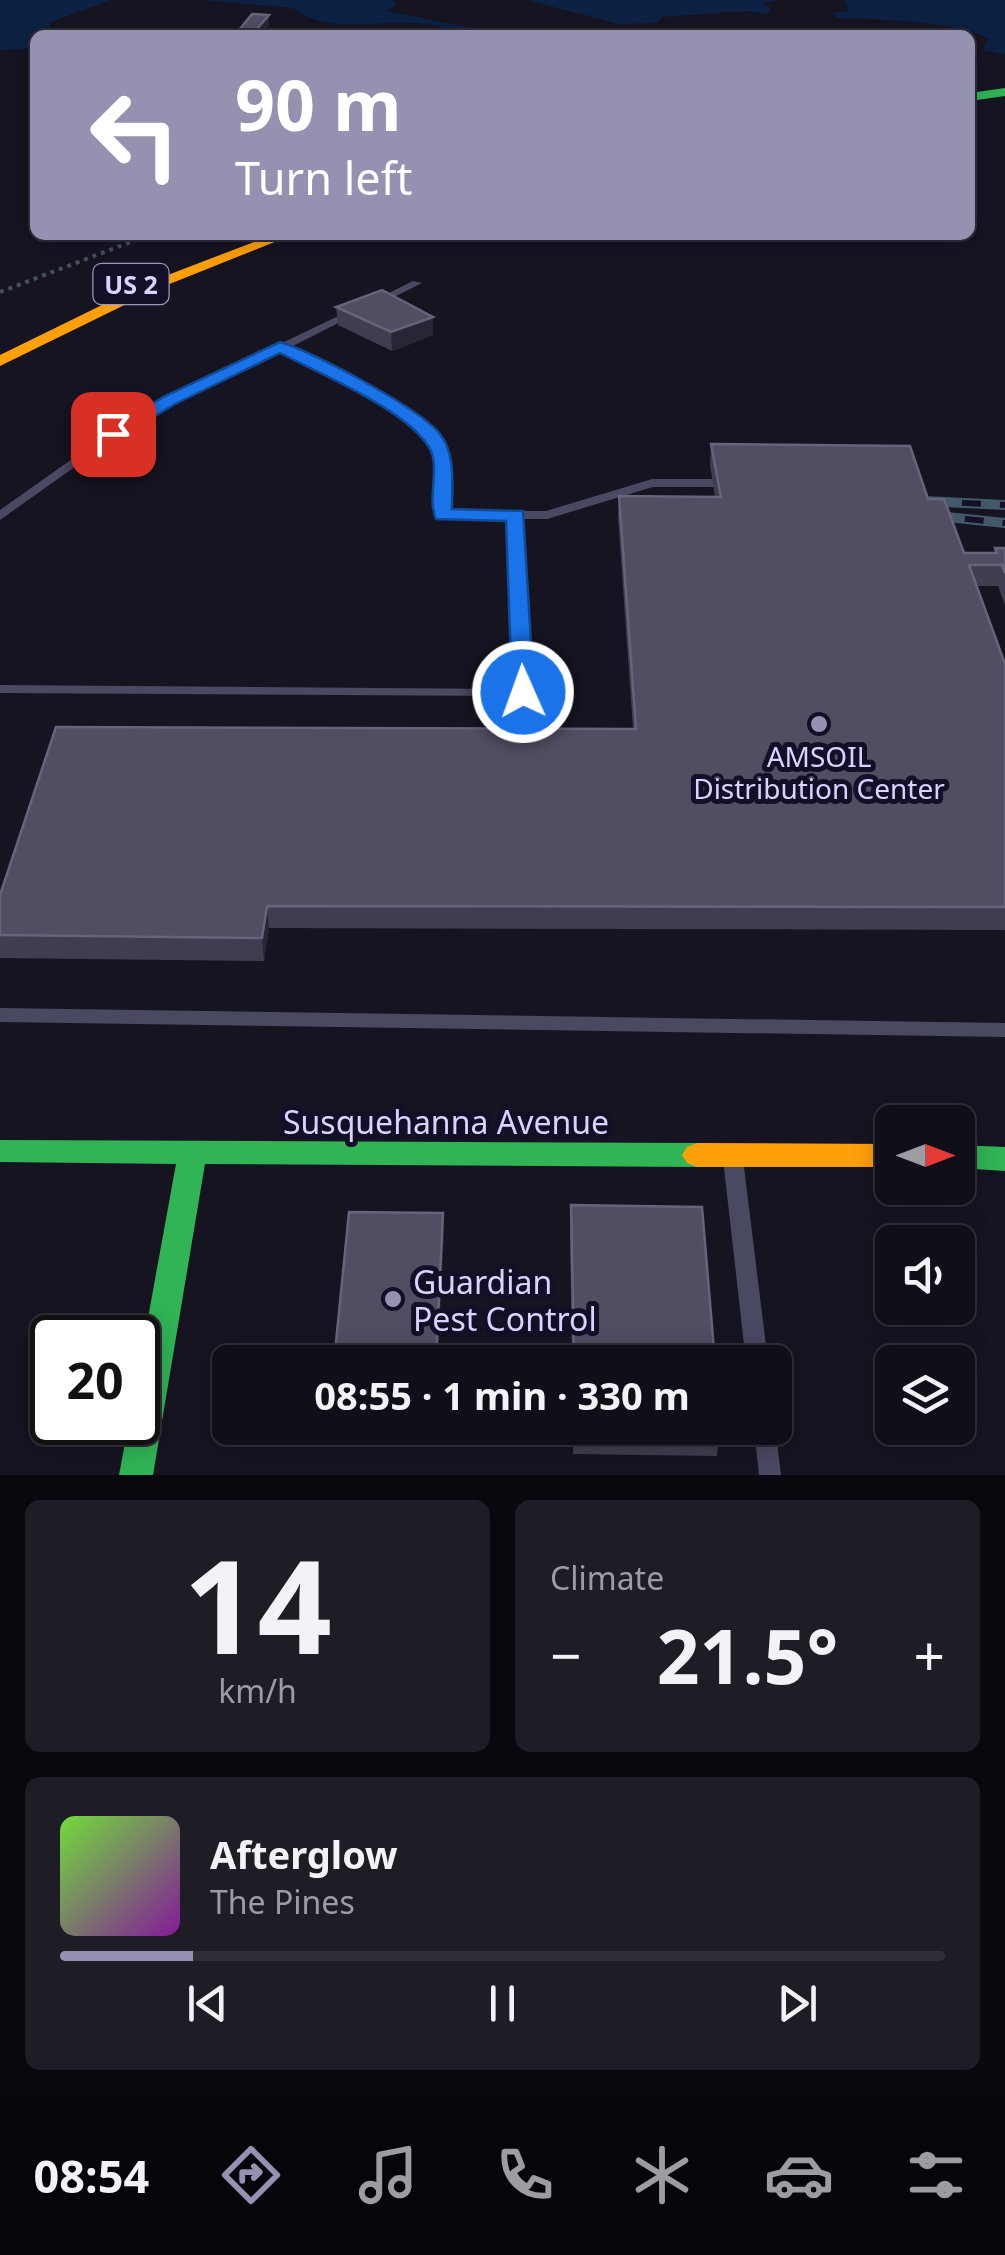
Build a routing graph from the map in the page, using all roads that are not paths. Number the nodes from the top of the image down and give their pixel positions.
1 (254, 240) edge
2 (272, 240) edge
3 (417, 283) dead end
4 (0, 345) edge
5 (280, 346) junction
6 (0, 360) edge
7 (713, 482) edge
8 (0, 516) edge
9 (516, 516) junction
10 (0, 689) edge
11 (0, 1015) edge
12 (1005, 1030) edge
13 (0, 1151) edge
14 (192, 1152) junction
15 (732, 1156) junction
16 (875, 1156) edge
17 (975, 1158) edge
18 (1005, 1159) edge
19 (755, 1345) edge
20 (766, 1445) edge
21 (136, 1475) edge
22 (770, 1475) edge

1 - 4 main road, US 2
2 - 6 main road
3 - 5 lane
5 - 8 lane
5 - 9 lane
7 - 9 lane
9 - 10 lane
11 - 12 lane
13 - 14 main road, Susquehanna Avenue
14 - 15 main road, Susquehanna Avenue
14 - 21 main road
15 - 16 main road, Susquehanna Avenue
15 - 19 lane
17 - 18 main road
20 - 22 lane

